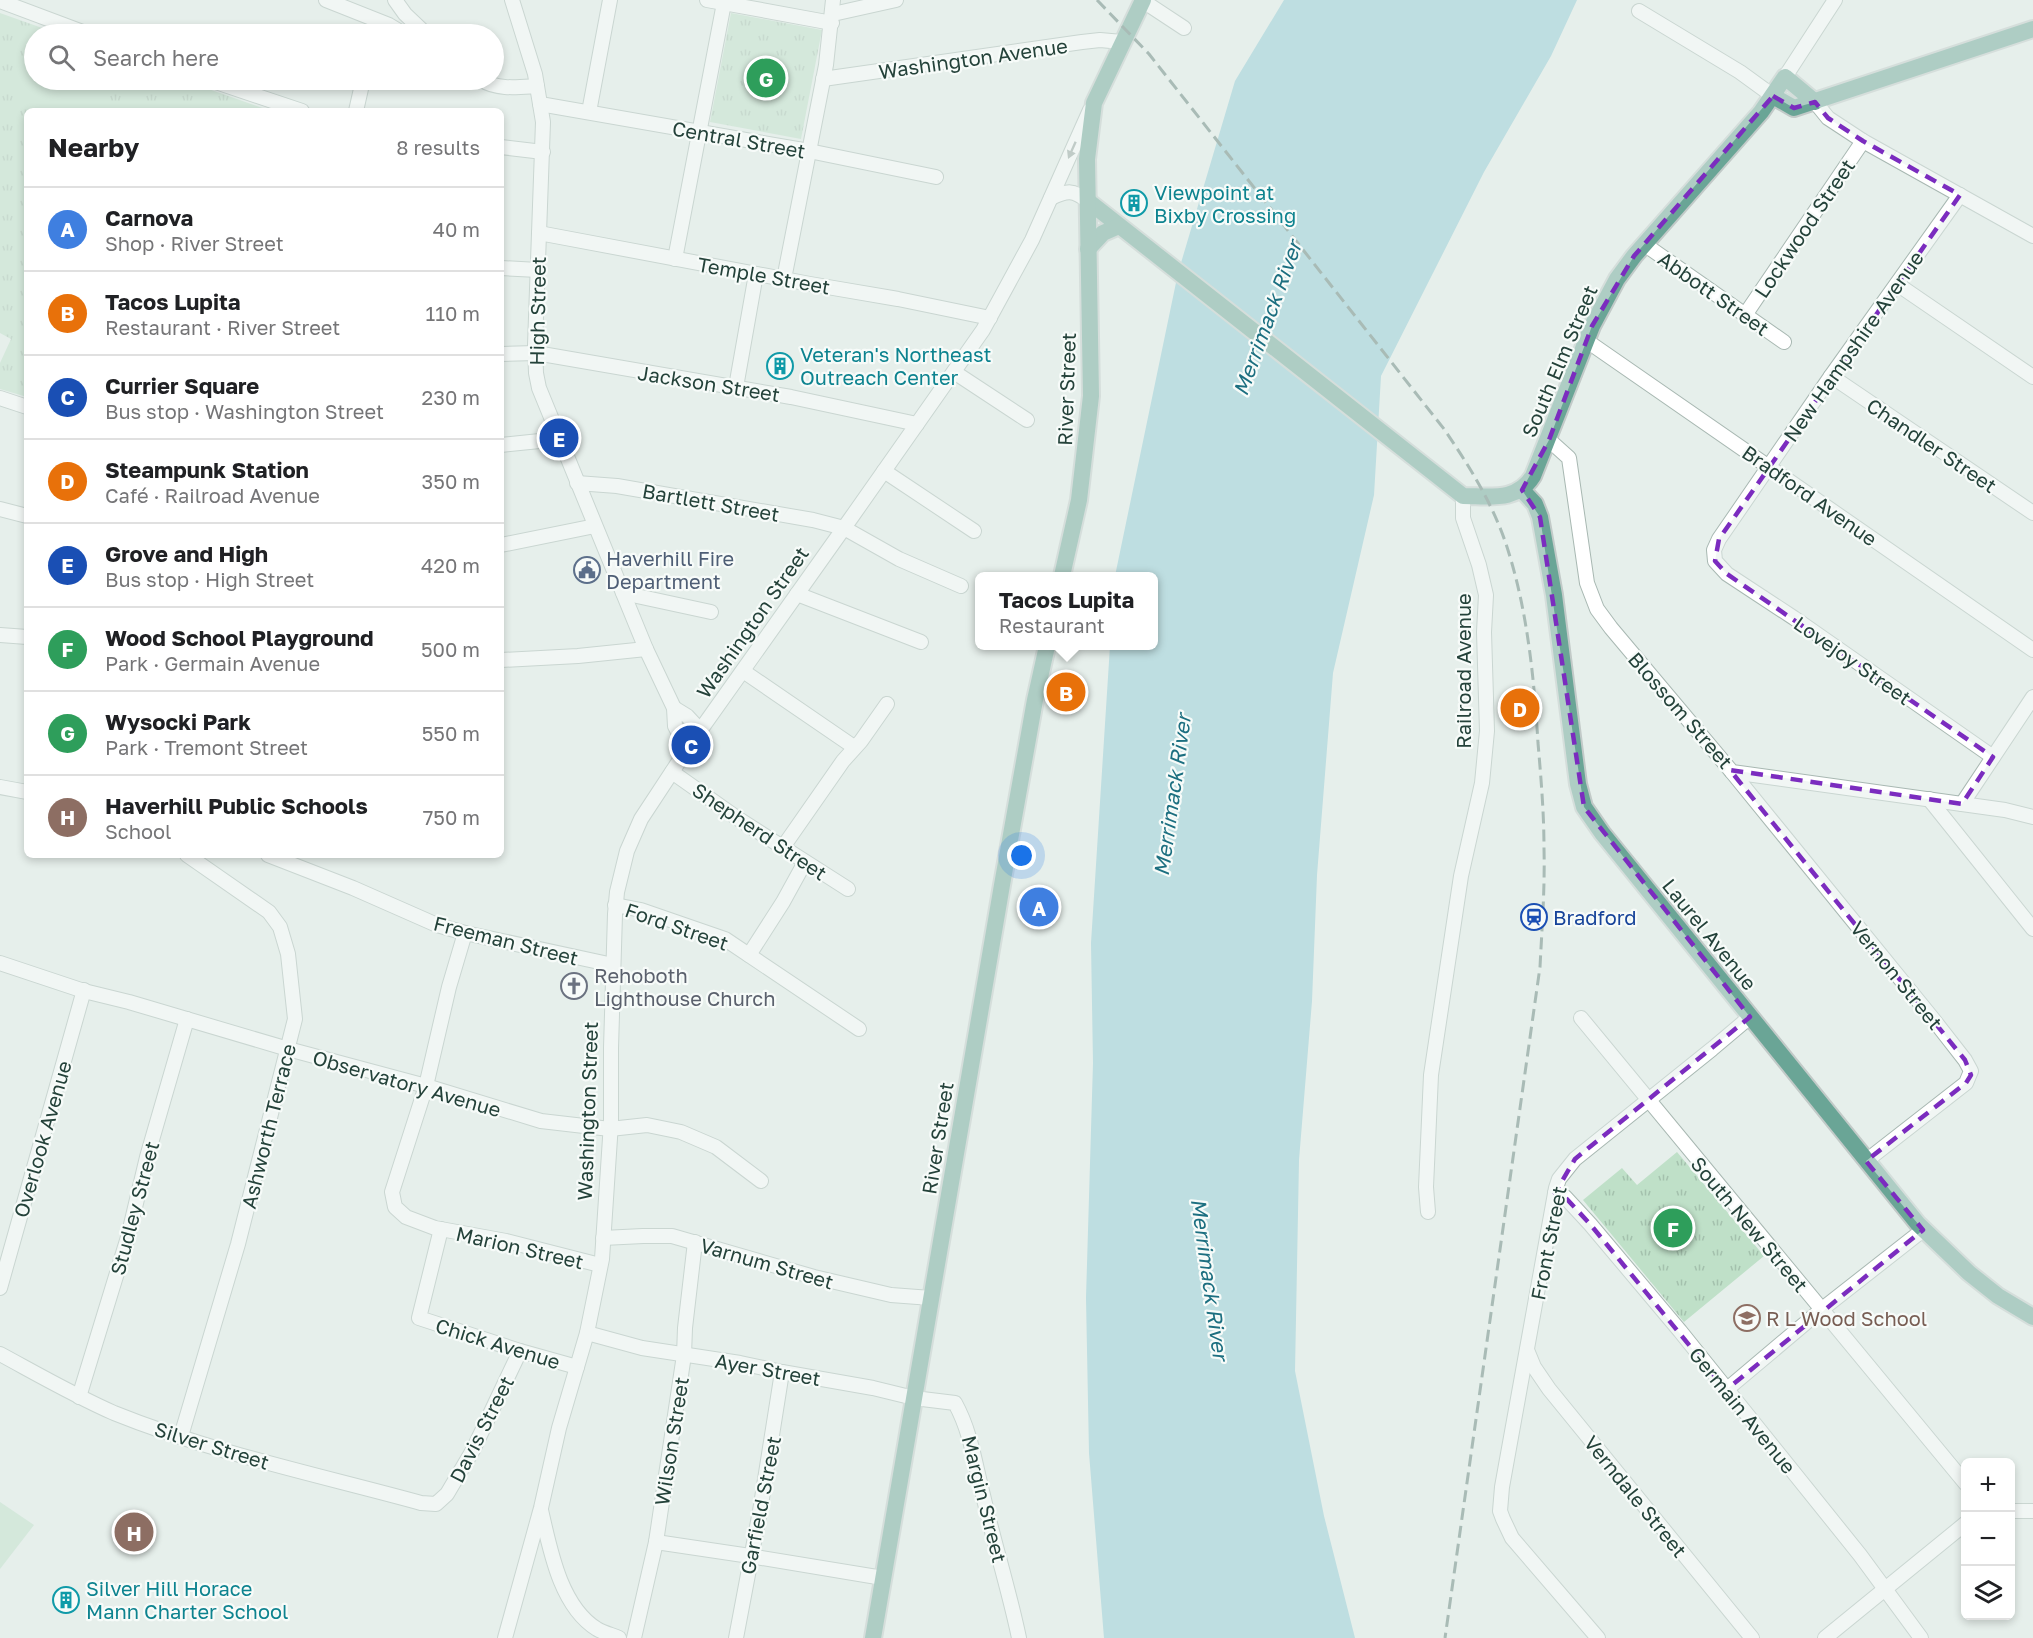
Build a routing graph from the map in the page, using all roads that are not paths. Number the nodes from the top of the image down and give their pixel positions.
1 (326, 0) edge
2 (395, 0) edge
3 (512, 0) edge
4 (610, 0) edge
5 (707, 0) edge
6 (897, 0) edge
7 (1835, 0) edge
8 (0, 1) edge
9 (1143, 1) edge
10 (724, 3) junction
11 (1639, 11) dead end
12 (833, 12) edge
13 (378, 20) junction
14 (61, 24) edge
15 (377, 24) edge
16 (385, 24) edge
17 (416, 24) edge
18 (1184, 28) dead end
19 (2033, 29) edge
20 (1122, 42) junction
21 (1785, 77) junction
22 (823, 80) junction
23 (504, 86) edge
24 (537, 86) junction
25 (240, 90) edge
26 (361, 90) edge
27 (1773, 96) junction
28 (1815, 102) junction
29 (1094, 103) junction
30 (540, 104) junction
31 (293, 108) edge
32 (357, 108) edge
33 (589, 112) junction
34 (699, 132) junction
35 (1863, 141) junction
36 (504, 147) edge
37 (809, 151) junction
38 (543, 152) junction
39 (936, 177) dead end
40 (1960, 195) junction
41 (1051, 198) junction
42 (1088, 201) junction
43 (1119, 226) junction
44 (539, 233) junction
45 (2033, 236) edge
46 (1644, 244) junction
47 (1088, 249) junction
48 (675, 259) junction
49 (504, 268) edge
50 (538, 270) junction
51 (756, 274) junction
52 (784, 279) junction
53 (1897, 284) junction
54 (1745, 315) junction
55 (990, 318) junction
56 (1587, 341) junction
57 (1784, 342) dead end
58 (536, 353) junction
59 (504, 354) edge
60 (954, 372) junction
61 (1832, 376) junction
62 (2033, 377) edge
63 (736, 387) junction
64 (0, 398) edge
65 (24, 406) edge
66 (1027, 420) dead end
67 (917, 424) junction
68 (559, 439) junction
69 (1549, 440) junction
70 (504, 445) edge
71 (1768, 466) junction
72 (884, 471) junction
73 (577, 483) junction
74 (1522, 489) junction
75 (1459, 492) junction
76 (0, 509) edge
77 (2033, 513) edge
78 (24, 515) edge
79 (595, 526) junction
80 (844, 528) junction
81 (974, 531) dead end
82 (504, 544) edge
83 (1715, 561) joint
84 (1063, 572) edge
85 (961, 586) dead end
86 (623, 593) junction
87 (797, 594) junction
88 (711, 612) dead end
89 (0, 635) edge
90 (24, 637) edge
91 (921, 642) dead end
92 (646, 649) junction
93 (1046, 650) edge
94 (2033, 650) edge
95 (504, 660) edge
96 (743, 670) junction
97 (2033, 697) edge
98 (887, 704) dead end
99 (674, 708) junction
100 (700, 730) junction
101 (854, 747) junction
102 (687, 749) junction
103 (1993, 757) junction
104 (672, 772) junction
105 (1732, 772) junction
106 (0, 787) edge
107 (24, 791) edge
108 (1929, 799) junction
109 (1962, 804) junction
110 (2033, 817) edge
111 (783, 847) junction
112 (191, 858) edge
113 (276, 858) edge
114 (805, 862) junction
115 (848, 889) dead end
116 (615, 905) junction
117 (2033, 929) edge
118 (465, 933) junction
119 (749, 955) junction
120 (0, 963) edge
121 (613, 965) junction
122 (84, 990) junction
123 (1750, 1017) junction
124 (1581, 1018) dead end
125 (187, 1019) junction
126 (859, 1029) dead end
127 (288, 1049) junction
128 (426, 1086) junction
129 (1648, 1101) junction
130 (610, 1129) junction
131 (1866, 1161) junction
132 (761, 1181) dead end
133 (1555, 1193) junction
134 (1428, 1212) dead end
135 (441, 1230) junction
136 (1923, 1230) junction
137 (603, 1238) junction
138 (695, 1242) junction
139 (600, 1265) junction
140 (0, 1288) edge
141 (931, 1298) junction
142 (1821, 1310) junction
143 (2033, 1317) edge
144 (587, 1333) junction
145 (1527, 1350) junction
146 (519, 1351) junction
147 (0, 1354) edge
148 (684, 1355) junction
149 (577, 1367) junction
150 (782, 1372) junction
151 (1726, 1390) junction
152 (79, 1397) junction
153 (914, 1398) junction
154 (181, 1436) junction
155 (1961, 1479) edge
156 (436, 1504) joint
157 (541, 1508) junction
158 (2015, 1511) edge
159 (2033, 1511) edge
160 (1961, 1526) edge
161 (656, 1542) junction
162 (750, 1556) junction
163 (883, 1578) junction
164 (1885, 1588) junction
165 (505, 1638) edge
166 (619, 1638) edge
167 (633, 1638) edge
168 (736, 1638) edge
169 (873, 1638) edge
170 (1019, 1638) edge
171 (1598, 1638) edge
172 (1752, 1638) edge
173 (1825, 1638) edge
174 (1921, 1638) edge

1 - 13 street
2 - 17 street
3 - 24 street, High Street
4 - 33 street
5 - 10 street
6 - 12 street
7 - 21 street
8 - 14 street
9 - 18 street
9 - 20 main road, Washington Street
10 - 12 street
10 - 34 street
11 - 27 street
12 - 22 street
13 - 15 street
13 - 16 street
19 - 28 main road
20 - 22 street, Washington Avenue
20 - 29 main road, Washington Street
21 - 27 main road, South Elm Street
21 - 28 main road
22 - 37 street
23 - 24 street
24 - 30 street, High Street
25 - 31 street
26 - 32 street
27 - 28 main road
27 - 46 main road, South Elm Street
28 - 35 street
29 -> 41 street, Washington Street
29 - 42 main road, Washington Street
30 - 33 street, Central Street
30 - 38 street, High Street
33 - 34 street, Central Street
34 - 37 street, Central Street
34 - 48 street
35 - 40 street
35 - 54 street, Lockwood Street
36 - 38 street
37 - 39 street, Central Street
37 - 52 street
38 - 44 street, High Street
40 - 45 street
40 - 53 street, New Hampshire Avenue
41 - 42 street
41 - 55 street, Washington Street
42 - 43 main road
42 - 47 main road, River Street
43 - 47 main road
43 - 75 main road
44 - 48 street, Temple Street
44 - 50 street, High Street
46 - 54 street, Abbott Street
46 - 56 main road, South Elm Street
47 - 84 main road, River Street
48 - 51 street, Temple Street
49 - 50 street
50 - 58 street, High Street
51 - 52 street, Temple Street
51 - 63 street
52 - 55 street, Temple Street
53 - 61 street, New Hampshire Avenue
53 - 62 street
54 - 57 street, Abbott Street
55 - 60 street, Washington Street
56 - 69 main road, South Elm Street
56 - 71 street, Bradford Avenue
58 - 59 street, Jackson Street
58 - 63 street, Jackson Street
58 - 68 street, High Street
60 - 66 street
60 - 67 street, Washington Street
61 - 71 street, New Hampshire Avenue
61 - 77 street, Chandler Street
63 - 67 street, Jackson Street
64 - 65 street
67 - 72 street, Washington Street
68 - 70 street
68 - 73 street, High Street
69 - 74 main road, South Elm Street
69 - 105 street, Blossom Street
71 - 83 street, New Hampshire Avenue
71 - 94 street, Bradford Avenue
72 - 80 street, Washington Street
72 - 81 street
73 - 79 street, High Street
73 - 80 street, Bartlett Street
74 - 75 main road
74 - 123 main road, Laurel Avenue
75 - 134 street, Railroad Avenue
76 - 78 street
79 - 82 street
79 - 86 street, High Street
80 - 85 street, Bartlett Street
80 - 87 street, Washington Street
83 - 103 street, Lovejoy Street
86 - 88 street
86 - 92 street, High Street
87 - 91 street
87 - 96 street, Washington Street
89 - 90 street
92 - 95 street
92 - 99 street, High Street
93 - 141 main road, River Street
96 - 100 street, Washington Street
96 - 101 street
97 - 103 street
98 - 101 street
99 - 100 street, High Street
99 - 102 street, High Street
100 - 102 street, Washington Street
101 - 111 street
102 - 104 street, Washington Street
103 - 109 street
104 - 111 street, Shepherd Street
104 - 116 street, Washington Street
105 - 108 street, Blossom Street
105 - 131 street, Vernon Street
106 - 107 street
108 - 109 street, Blossom Street
108 - 117 street
109 - 110 street, Blossom Street
111 - 114 street, Shepherd Street
112 - 127 street, Ashworth Terrace
113 - 118 street, Freeman Street
114 - 115 street, Shepherd Street
114 - 119 street
116 - 119 street, Ford Street
116 - 121 street, Washington Street
118 - 121 street, Freeman Street
118 - 128 street, Marion Street
119 - 126 street, Ford Street
120 - 122 street, Observatory Avenue
121 - 130 street, Washington Street
122 - 125 street, Observatory Avenue
122 - 140 street, Overlook Avenue
123 - 129 street, Front Street
123 - 131 main road, Laurel Avenue
124 - 129 street, South New Street
125 - 127 street, Observatory Avenue
125 - 152 street, Studley Street
127 - 128 street, Observatory Avenue
127 - 154 street, Ashworth Terrace
128 - 130 street, Observatory Avenue
128 - 135 street, Marion Street
129 - 133 street, Front Street
129 - 142 street, South New Street
130 - 132 street, Observatory Avenue
130 - 137 street, Washington Street
131 - 136 main road, Laurel Avenue
133 - 145 street, Front Street
133 - 151 street, Germain Avenue
135 - 139 street, Marion Street
135 - 146 street, Chick Avenue
136 - 142 street
136 - 143 main road, Laurel Avenue
137 - 138 street, Varnum Street
137 - 139 street, Washington Street
138 - 141 street, Varnum Street
138 - 148 street, Wilson Street
139 - 144 street, Washington Street
141 - 153 main road, River Street
142 - 151 street
142 - 155 street, South New Street
144 - 148 street, Ayer Street
144 - 149 street, Washington Street
145 - 171 street, Front Street
145 - 172 street, Verndale Street
146 - 149 street, Chick Avenue
146 - 156 street, Davis Street
147 - 152 street, Silver Street
148 - 150 street, Ayer Street
148 - 161 street, Wilson Street
149 - 157 street, Washington Street
150 - 153 street, Ayer Street
150 - 162 street, Garfield Street
151 - 164 street, Germain Avenue
152 - 154 street, Silver Street
153 - 163 main road, River Street
153 - 170 street, Margin Street
154 - 156 street, Silver Street
157 - 165 street, Washington Street
157 - 166 street
158 - 159 street
160 - 164 street
161 - 162 street
161 - 167 street, Wilson Street
162 - 163 street
162 - 168 street, Garfield Street
163 - 169 main road, River Street
164 - 173 street
164 - 174 street, Germain Avenue

